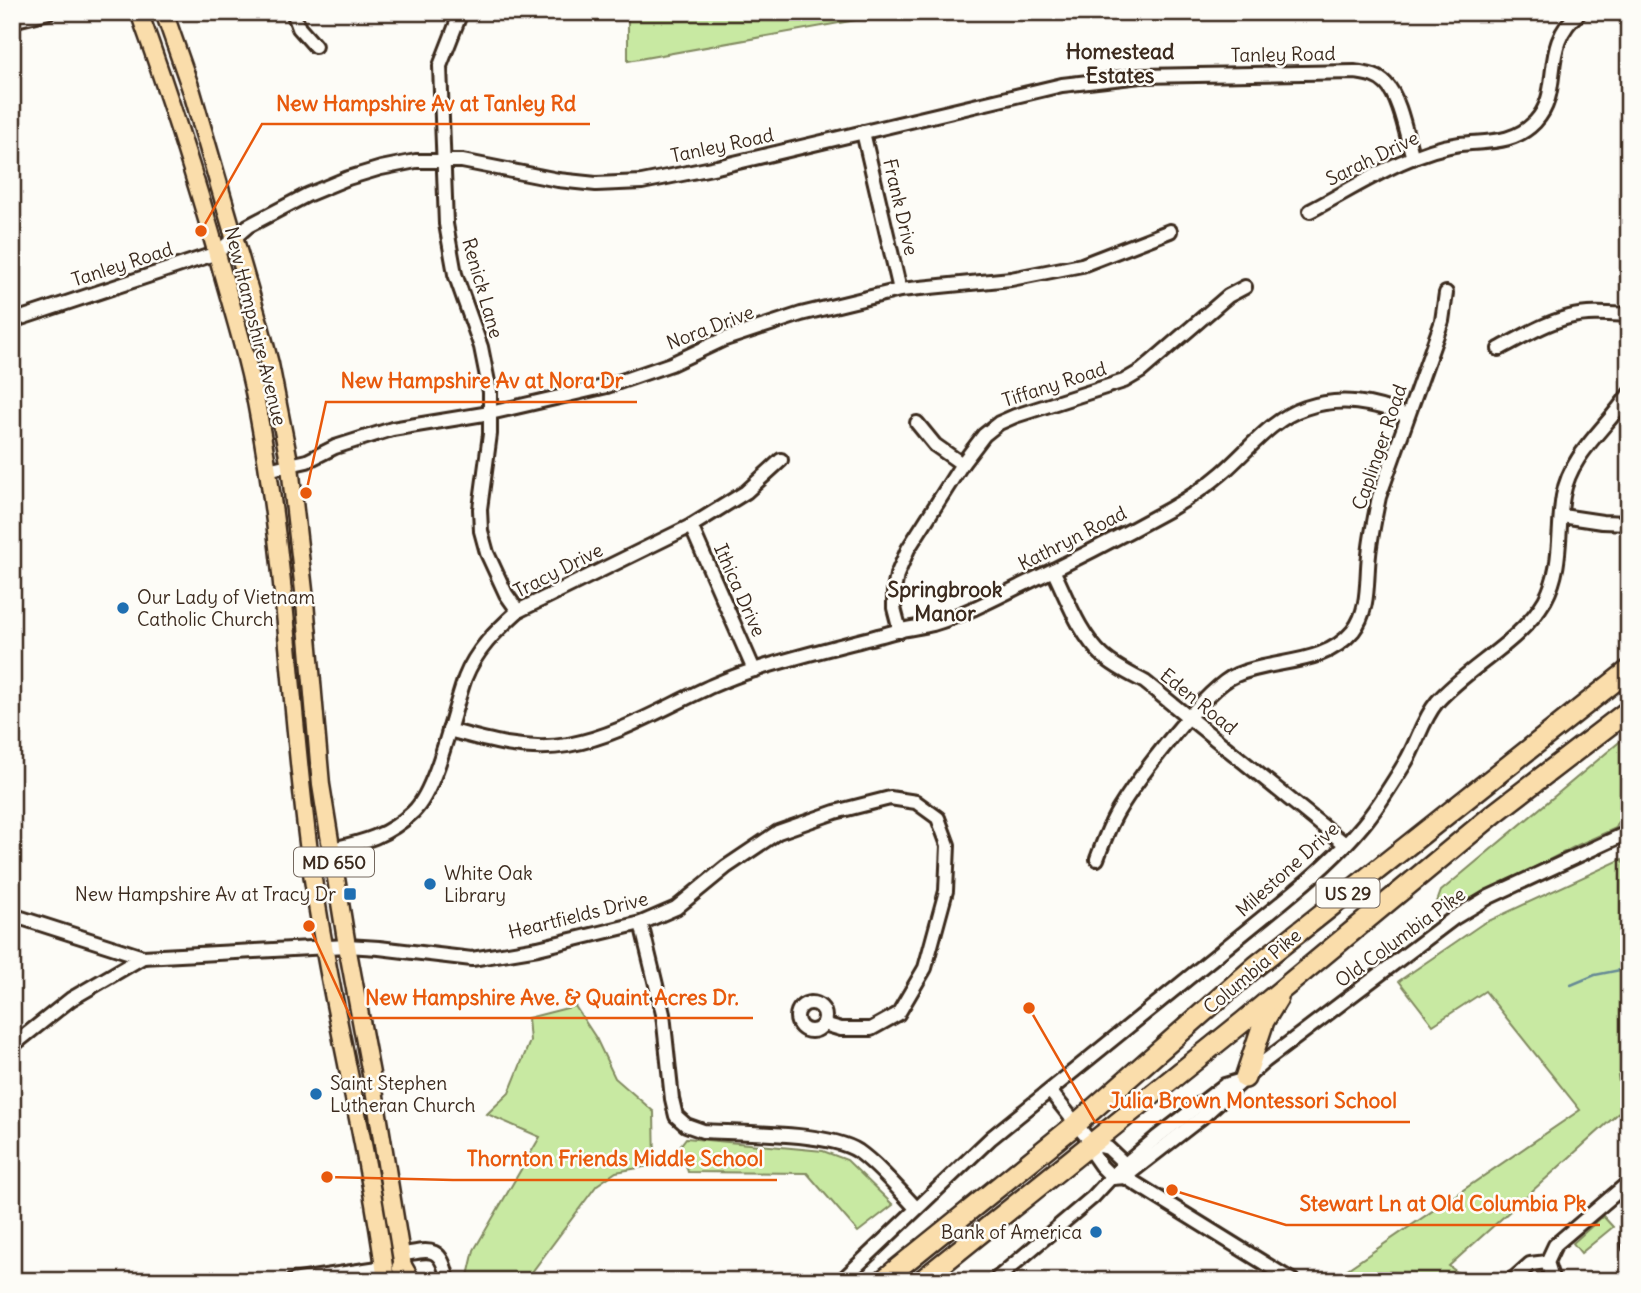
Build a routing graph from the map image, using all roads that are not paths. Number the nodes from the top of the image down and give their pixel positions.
1 (49, 12) edge
2 (139, 12) edge
3 (164, 12) edge
4 (293, 12) edge
5 (461, 12) edge
6 (1580, 12) edge
7 (12, 21) edge
8 (315, 46) dead end
9 (863, 132) junction
10 (1413, 158) junction
11 (444, 161) junction
12 (1310, 211) dead end
13 (1170, 231) dead end
14 (234, 238) junction
15 (217, 253) junction
16 (1245, 287) dead end
17 (900, 290) junction
18 (1446, 293) dead end
19 (1629, 314) edge
20 (12, 321) edge
21 (1499, 349) dead end
22 (1629, 394) edge
23 (490, 413) junction
24 (1407, 416) junction
25 (917, 423) dead end
26 (781, 460) dead end
27 (962, 464) junction
28 (289, 466) junction
29 (267, 470) junction
30 (1562, 516) junction
31 (1629, 523) edge
32 (691, 526) junction
33 (1053, 570) junction
34 (518, 611) junction
35 (900, 631) junction
36 (754, 670) junction
37 (1629, 670) edge
38 (1629, 710) edge
39 (314, 716) junction
40 (1190, 717) junction
41 (293, 719) junction
42 (449, 730) junction
43 (1629, 832) edge
44 (1345, 844) junction
45 (332, 849) junction
46 (1097, 859) dead end
47 (12, 915) edge
48 (641, 923) junction
49 (347, 946) junction
50 (324, 948) junction
51 (142, 957) junction
52 (1285, 985) junction
53 (1225, 993) junction
54 (1244, 1021) junction
55 (824, 1024) dead end
56 (12, 1046) edge
57 (1247, 1071) junction
58 (1051, 1091) junction
59 (1075, 1125) junction
60 (1092, 1144) junction
61 (1121, 1173) junction
62 (1628, 1183) edge
63 (916, 1208) junction
64 (1629, 1246) edge
65 (1547, 1262) junction
66 (398, 1273) edge
67 (1629, 1280) edge
68 (292, 1281) edge
69 (448, 1281) edge
70 (841, 1281) edge
71 (882, 1281) edge
72 (921, 1281) edge
73 (994, 1281) edge
74 (1293, 1281) edge
75 (1511, 1281) edge
76 (1553, 1281) edge
77 (1623, 1281) edge

1 - 7 street
2 - 15 main road, New Hampshire Avenue / MD 650
3 - 14 main road, New Hampshire Avenue / MD 650
4 - 8 street
5 - 11 street, Renick Lane
6 - 10 street, Sarah Drive
9 - 10 street, Tanley Road
9 - 11 street, Tanley Road
9 - 17 street, Frank Drive
10 - 12 street, Sarah Drive
11 - 14 street, Tanley Road
11 - 23 street, Renick Lane
13 - 17 street, Nora Drive
14 - 15 street, Tanley Road
14 - 28 main road, New Hampshire Avenue / MD 650
15 - 20 street, Tanley Road
15 - 29 main road, New Hampshire Avenue / MD 650
16 - 27 street, Tiffany Road
17 - 23 street, Nora Drive
18 - 24 street, Caplinger Road
19 - 21 street
22 - 30 street, Milestone Drive
23 - 28 street, Nora Drive
23 - 34 street, Renick Lane
24 - 33 street, Kathryn Road
24 - 40 street, Caplinger Road
25 - 27 street
26 - 32 street, Tracy Drive
27 - 35 street, Tiffany Road
28 - 29 street, Nora Drive
28 - 39 main road, New Hampshire Avenue / MD 650
29 - 41 main road, New Hampshire Avenue / MD 650
30 - 31 street
30 - 44 street, Milestone Drive
32 - 34 street, Tracy Drive
32 - 36 street, Ithica Drive
33 - 35 street, Kathryn Road
33 - 40 street, Eden Road
34 - 42 street, Tracy Drive
35 - 36 street, Kathryn Road
36 - 42 street, Kathryn Road
37 - 53 highway, Columbia Pike / US 29
38 - 52 highway, Columbia Pike / US 29
39 - 41 main road
39 - 45 main road, New Hampshire Avenue / MD 650
40 - 44 street, Eden Road
40 - 46 street, Caplinger Road
41 - 50 main road, New Hampshire Avenue / MD 650
42 - 45 street, Tracy Drive
43 - 57 street, Old Columbia Pike
44 - 58 street, Milestone Drive
45 - 49 main road, New Hampshire Avenue / MD 650
47 - 51 street
48 - 49 street, Heartfields Drive
48 - 55 street, Heartfields Drive
48 - 63 street
49 - 50 street, Heartfields Drive
49 - 66 main road, New Hampshire Avenue / MD 650
50 - 51 street, Heartfields Drive
50 - 66 main road, New Hampshire Avenue / MD 650
51 - 56 street
52 - 54 highway, Columbia Pike / US 29
52 - 57 highway
53 - 54 highway
53 - 59 highway, Columbia Pike / US 29
54 - 57 highway
54 - 60 highway, Columbia Pike / US 29
57 - 61 street, Old Columbia Pike
58 - 59 street
58 - 63 street, Milestone Drive
59 - 60 street
59 - 71 highway, Columbia Pike / US 29
60 - 61 street
60 - 72 highway, Columbia Pike / US 29
61 - 73 street, Old Columbia Pike
61 - 74 street
62 - 64 street
62 - 65 street
63 - 70 street, Milestone Drive
65 - 75 street
65 - 76 street
66 - 68 street
66 - 69 street
67 - 77 street

